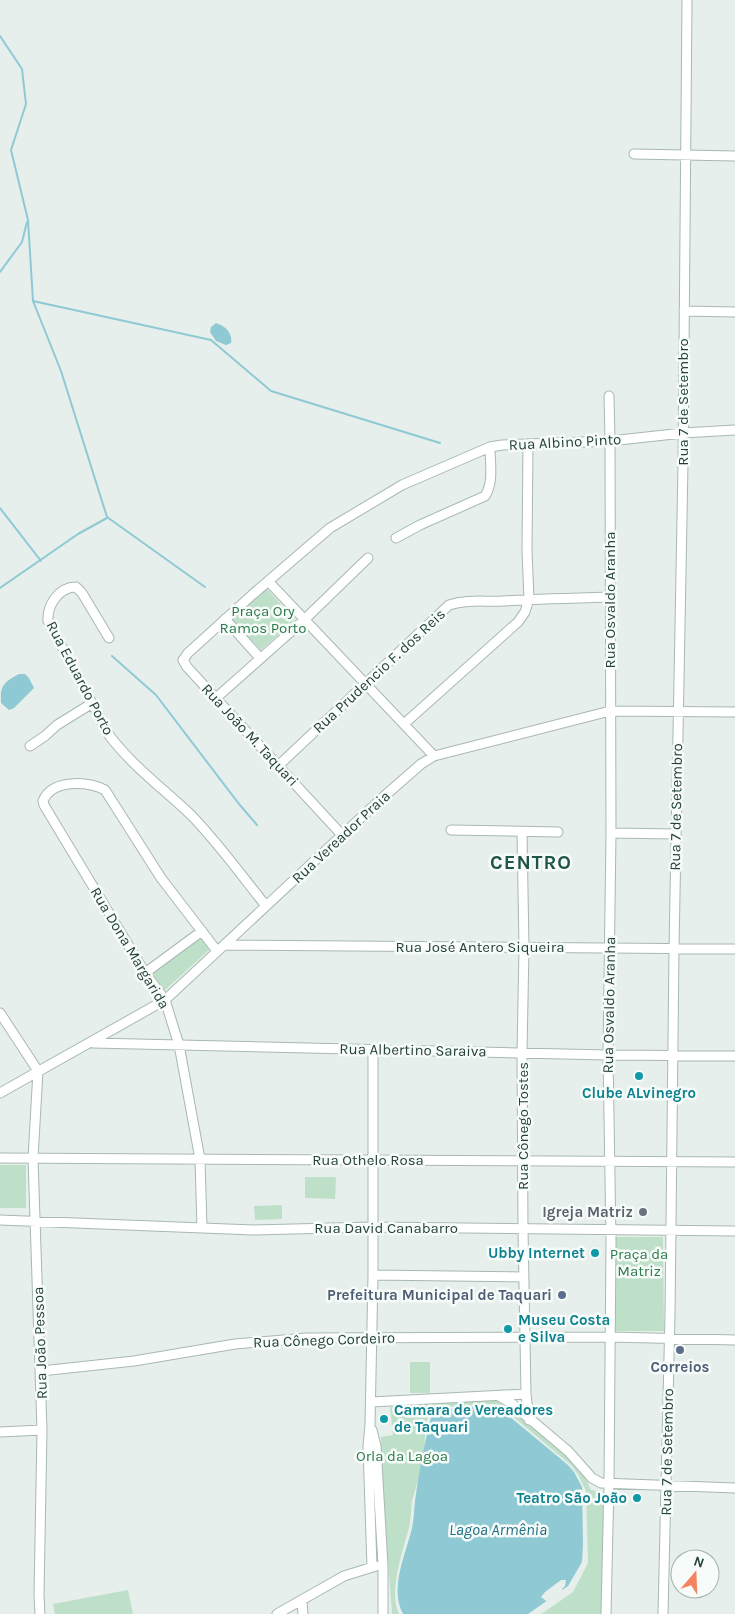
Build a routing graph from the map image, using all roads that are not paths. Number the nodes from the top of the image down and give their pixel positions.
1 (687, 0) edge
2 (634, 154) dead end
3 (687, 156) junction
4 (735, 156) edge
5 (684, 311) junction
6 (735, 312) edge
7 (608, 396) dead end
8 (735, 430) edge
9 (683, 433) junction
10 (610, 441) junction
11 (528, 444) junction
12 (490, 447) junction
13 (396, 538) dead end
14 (368, 558) dead end
15 (268, 581) junction
16 (611, 597) junction
17 (529, 599) junction
18 (225, 619) junction
19 (304, 620) junction
20 (208, 636) joint
21 (109, 638) dead end
22 (260, 658) junction
23 (365, 683) junction
24 (216, 698) junction
25 (91, 704) junction
26 (610, 711) junction
27 (678, 711) junction
28 (735, 712) edge
29 (404, 724) junction
30 (30, 746) dead end
31 (434, 756) junction
32 (278, 766) junction
33 (451, 830) dead end
34 (522, 832) junction
35 (558, 832) dead end
36 (611, 833) junction
37 (676, 834) junction
38 (342, 835) junction
39 (266, 906) junction
40 (202, 931) junction
41 (221, 948) junction
42 (524, 948) junction
43 (610, 948) junction
44 (674, 949) junction
45 (735, 949) edge
46 (145, 973) junction
47 (165, 1000) junction
48 (0, 1013) edge
49 (91, 1042) junction
50 (179, 1045) junction
51 (373, 1049) junction
52 (522, 1053) junction
53 (608, 1055) junction
54 (674, 1056) junction
55 (735, 1056) edge
56 (38, 1072) junction
57 (0, 1093) edge
58 (0, 1158) edge
59 (33, 1158) junction
60 (200, 1159) junction
61 (372, 1160) junction
62 (523, 1161) junction
63 (609, 1161) junction
64 (672, 1161) junction
65 (735, 1162) edge
66 (0, 1220) edge
67 (36, 1222) junction
68 (372, 1227) junction
69 (202, 1228) junction
70 (523, 1229) junction
71 (611, 1230) junction
72 (670, 1231) junction
73 (735, 1231) edge
74 (373, 1275) junction
75 (524, 1277) junction
76 (610, 1337) junction
77 (372, 1338) junction
78 (525, 1338) junction
79 (669, 1338) junction
80 (735, 1340) edge
81 (41, 1371) junction
82 (526, 1394) junction
83 (498, 1396) junction
84 (371, 1402) junction
85 (529, 1420) junction
86 (42, 1430) junction
87 (0, 1432) edge
88 (609, 1483) junction
89 (666, 1485) junction
90 (735, 1488) edge
91 (374, 1491) junction
92 (383, 1565) junction
93 (372, 1567) junction
94 (302, 1601) junction
95 (40, 1614) edge
96 (277, 1614) edge
97 (303, 1614) edge
98 (383, 1614) edge
99 (606, 1614) edge
100 (663, 1614) edge

1 - 3 street, Rua 7 de Setembro
2 - 3 street
3 - 4 street
3 - 5 street, Rua 7 de Setembro
5 - 6 street
5 - 9 street, Rua 7 de Setembro
7 - 10 street, Rua Osvaldo Aranha
8 - 9 street, Rua Albino Pinto
9 - 10 street, Rua Albino Pinto
9 - 27 street, Rua 7 de Setembro
10 - 11 street, Rua Albino Pinto
10 - 16 street, Rua Osvaldo Aranha
11 - 12 street, Rua Albino Pinto
11 - 17 street
12 - 13 street
12 - 15 street, Rua Albino Pinto
14 - 19 street
15 - 18 street, Rua Albino Pinto
15 - 19 street
16 - 17 street, Rua Prudencio F. dos Reis
16 - 26 street, Rua Osvaldo Aranha
17 - 23 street, Rua Prudencio F. dos Reis
17 - 29 street
18 - 20 street, Rua Albino Pinto
18 - 22 street
19 - 22 street
19 - 23 street
20 - 24 street, Rua João M. Taquari
21 - 25 street, Rua Eduardo Porto
22 - 24 street
23 - 29 street
23 - 32 street, Rua Prudencio F. dos Reis
24 - 32 street, Rua João M. Taquari
25 - 30 street
25 - 39 street, Rua Eduardo Porto
26 - 27 street, Rua Vereador Praia
26 - 31 street, Rua Vereador Praia
26 - 36 street, Rua Osvaldo Aranha
27 - 28 street, Rua Vereador Praia
27 - 37 street, Rua 7 de Setembro
29 - 31 street
31 - 38 street, Rua Vereador Praia
32 - 38 street, Rua João M. Taquari
33 - 34 street
34 - 35 street
34 - 42 street, Rua Cônego Tostes
36 - 37 street
36 - 43 street, Rua Osvaldo Aranha
37 - 44 street, Rua 7 de Setembro
38 - 39 street, Rua Vereador Praia
39 - 41 street, Rua Vereador Praia
40 - 41 street
40 - 46 street
40 - 46 street, Rua Dona Margarida
41 - 42 street, Rua José Antero Siqueira
41 - 47 street, Rua Vereador Praia
42 - 43 street, Rua José Antero Siqueira
42 - 52 street, Rua Cônego Tostes
43 - 44 street, Rua José Antero Siqueira
43 - 53 street, Rua Osvaldo Aranha
44 - 45 street, Rua José Antero Siqueira
44 - 54 street, Rua 7 de Setembro
46 - 47 street, Rua Dona Margarida
47 - 49 street, Rua Vereador Praia
47 - 50 street, Rua Dona Margarida
48 - 56 street
49 - 50 street, Rua Albertino Saraiva
49 - 56 street, Rua Vereador Praia
50 - 51 street, Rua Albertino Saraiva
50 - 60 street, Rua Dona Margarida
51 - 52 street, Rua Albertino Saraiva
51 - 61 street
52 - 53 street, Rua Albertino Saraiva
52 - 62 street, Rua Cônego Tostes
53 - 54 street, Rua Albertino Saraiva
53 - 63 street, Rua Osvaldo Aranha
54 - 55 street, Rua Albertino Saraiva
54 - 64 street, Rua 7 de Setembro
56 - 57 street, Rua Vereador Praia
56 - 59 street, Rua João Pessoa
58 - 59 street, Rua Othelo Rosa
59 - 60 street, Rua Othelo Rosa
59 - 67 street, Rua João Pessoa
60 - 61 street, Rua Othelo Rosa
60 - 69 street, Rua Dona Margarida
61 - 62 street, Rua Othelo Rosa
61 - 68 street
62 - 63 street, Rua Othelo Rosa
62 - 70 street, Rua Cônego Tostes
63 - 64 street, Rua Othelo Rosa
63 - 71 street, Rua Osvaldo Aranha
64 - 65 street, Rua Othelo Rosa
64 - 72 street, Rua 7 de Setembro
66 - 67 street, Rua David Canabarro
67 - 69 street, Rua David Canabarro
67 - 81 street, Rua João Pessoa
68 - 69 street, Rua David Canabarro
68 - 70 street, Rua David Canabarro
68 - 74 street
70 - 71 street, Rua David Canabarro
70 - 75 street, Rua Cônego Tostes
71 - 72 street, Rua David Canabarro
71 - 76 street, Rua Osvaldo Aranha
72 - 73 street, Rua David Canabarro
72 - 79 street, Rua 7 de Setembro
74 - 75 street
74 - 77 street
75 - 78 street, Rua Cônego Tostes
76 - 78 street, Rua Cônego Cordeiro
76 - 79 street, Rua Cônego Cordeiro
76 - 88 street, Rua Osvaldo Aranha
77 - 78 street, Rua Cônego Cordeiro
77 - 81 street, Rua Cônego Cordeiro
77 - 84 street
78 - 82 street, Rua Cônego Tostes
79 - 80 street, Rua Cônego Cordeiro
79 - 89 street, Rua 7 de Setembro
81 - 86 street, Rua João Pessoa
82 - 83 street
82 - 85 street, Rua Cônego Tostes
83 - 84 street
83 - 85 street
84 - 91 street
85 - 88 street
86 - 87 street
86 - 95 street, Rua João Pessoa
88 - 89 street
88 - 99 street, Rua Osvaldo Aranha
89 - 90 street
89 - 100 street, Rua 7 de Setembro
91 - 92 street
91 - 93 street
92 - 93 street
92 - 98 street
93 - 94 street
94 - 96 street
94 - 97 street

